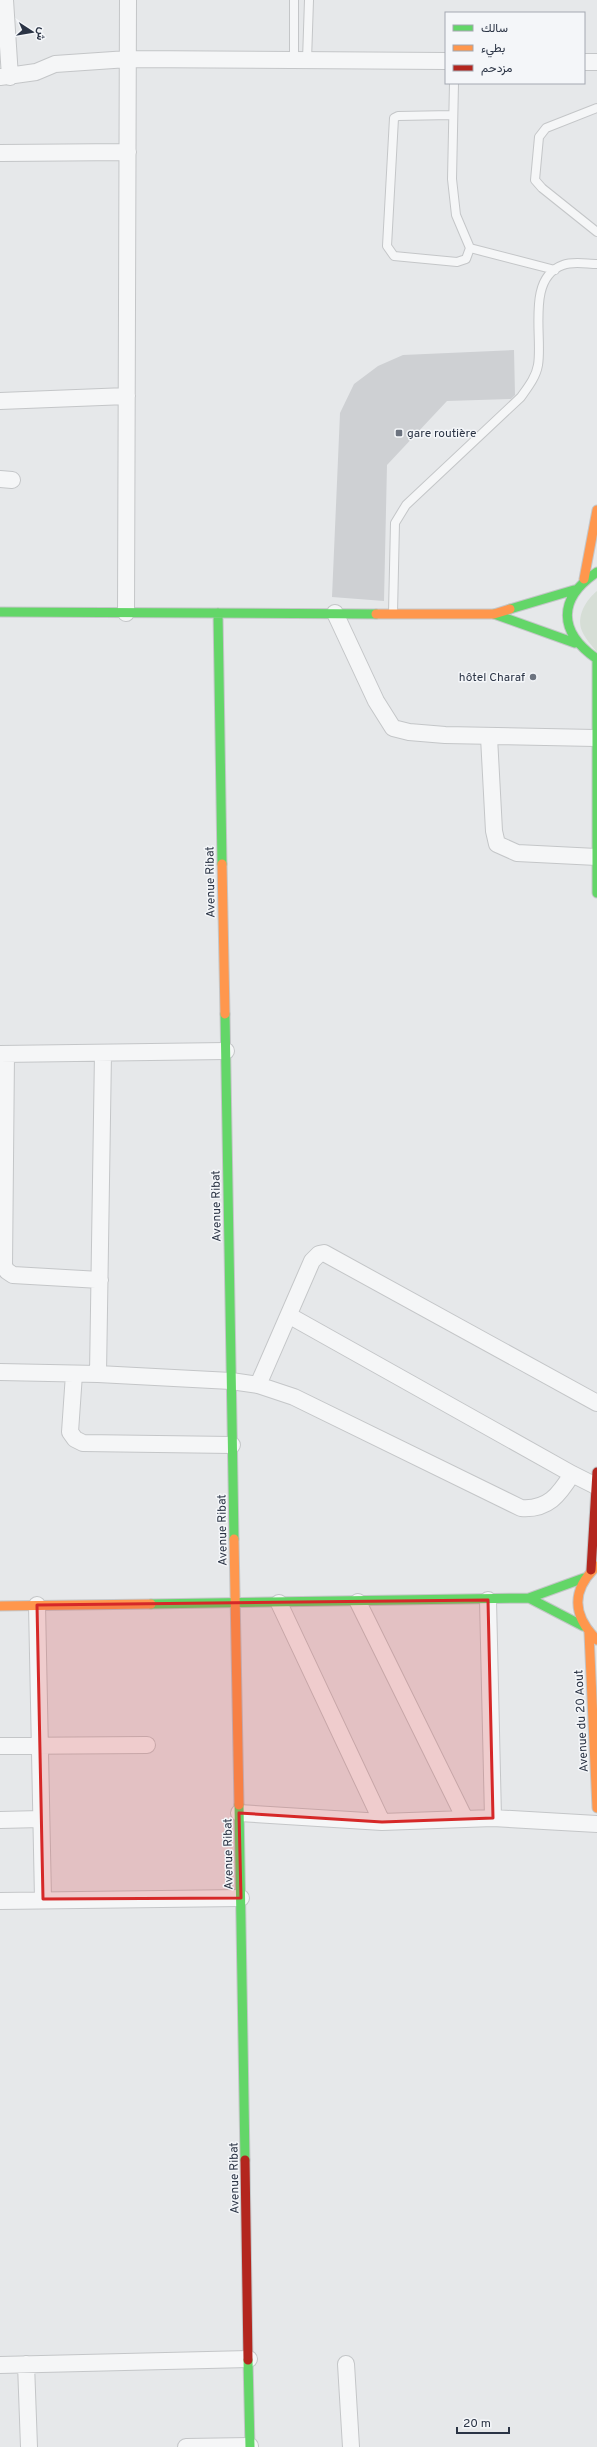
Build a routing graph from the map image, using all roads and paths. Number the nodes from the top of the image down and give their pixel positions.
1 (5, 0) edge
2 (128, 0) edge
3 (294, 0) edge
4 (309, 0) edge
5 (128, 59) junction
6 (300, 60) junction
7 (445, 61) edge
8 (585, 62) edge
9 (597, 62) edge
10 (5, 77) edge
11 (454, 84) edge
12 (597, 108) edge
13 (452, 115) junction
14 (128, 152) junction
15 (0, 154) edge
16 (597, 232) edge
17 (470, 248) junction
18 (597, 264) edge
19 (555, 270) junction
20 (127, 396) junction
21 (0, 401) edge
22 (597, 510) edge
23 (597, 572) edge
24 (584, 579) junction
25 (574, 590) junction
26 (0, 612) edge
27 (126, 613) junction
28 (218, 613) junction
29 (335, 614) junction
30 (393, 614) junction
31 (494, 614) junction
32 (575, 643) junction
33 (597, 660) edge
34 (489, 737) junction
35 (595, 738) junction
36 (597, 857) edge
37 (597, 893) edge
38 (226, 1051) junction
39 (103, 1053) junction
40 (3, 1054) edge
41 (100, 1280) junction
42 (290, 1316) junction
43 (0, 1372) edge
44 (74, 1374) junction
45 (98, 1374) junction
46 (231, 1381) junction
47 (258, 1385) junction
48 (597, 1403) edge
49 (232, 1445) junction
50 (572, 1474) junction
51 (597, 1479) edge
52 (594, 1568) edge
53 (584, 1578) junction
54 (529, 1598) junction
55 (488, 1600) junction
56 (358, 1602) junction
57 (235, 1603) junction
58 (279, 1603) junction
59 (37, 1605) junction
60 (0, 1606) edge
61 (583, 1626) junction
62 (589, 1633) junction
63 (597, 1640) edge
64 (147, 1745) dead end
65 (0, 1746) edge
66 (40, 1746) junction
67 (597, 1808) edge
68 (239, 1813) junction
69 (493, 1818) junction
70 (41, 1819) junction
71 (465, 1819) junction
72 (0, 1820) edge
73 (382, 1822) junction
74 (597, 1824) edge
75 (240, 1898) junction
76 (43, 1899) junction
77 (0, 1901) edge
78 (249, 2359) junction
79 (26, 2364) junction
80 (346, 2364) dead end
81 (0, 2365) edge
82 (29, 2447) edge
83 (186, 2447) edge
84 (250, 2447) edge
85 (351, 2447) edge

1 - 10 street
2 - 5 street
3 - 6 lane
4 - 6 lane
5 - 6 street
5 - 10 street
5 - 14 street
6 - 7 street
8 - 9 street
11 - 13 lane
12 - 16 lane
13 - 17 lane
13 - 17 lane
14 - 15 street
14 - 20 street
17 - 19 lane
18 - 19 lane
19 - 30 lane
20 - 21 street
20 - 27 street
22 - 24 street
23 - 24 street
24 - 25 street
25 - 31 street
25 - 32 street
26 - 27 street
27 - 28 street
28 - 29 street
28 - 38 street, Avenue Ribat
29 - 30 street
29 - 34 street
30 - 31 street
31 - 32 street
32 - 33 street
33 - 35 street
34 - 35 street
34 - 36 street
35 - 36 street
36 - 37 street
38 - 39 street
38 - 46 street, Avenue Ribat
39 - 40 street
39 - 41 street
40 - 41 street
41 - 45 street
42 - 47 street
42 - 48 street
42 - 50 street
43 - 44 street
44 - 45 street
44 - 49 street
45 - 46 street
46 - 47 street
46 - 49 street, Avenue Ribat
47 - 50 street
49 - 57 street, Avenue Ribat
50 - 51 street
51 - 52 street
52 - 53 street
53 - 54 street
53 - 61 street
54 - 55 street
54 - 61 street
55 - 56 street
55 - 69 street
56 - 58 street
56 - 71 street
57 - 58 street
57 - 59 street
57 - 68 street, Avenue Ribat
58 - 73 street
59 - 60 street
59 - 66 street
61 - 62 street
62 - 63 street
62 - 67 street, Avenue du 20 Aout
64 - 66 street
65 - 66 street
66 - 70 street
68 - 73 street
68 - 75 street, Avenue Ribat
69 - 71 street
69 - 74 street
70 - 72 street
70 - 76 street
71 - 73 street
75 - 76 street
75 - 78 street, Avenue Ribat
76 - 77 street
78 - 79 street
78 - 84 street, Avenue Ribat
79 - 81 street
79 - 82 street
80 - 85 street
83 - 84 street

